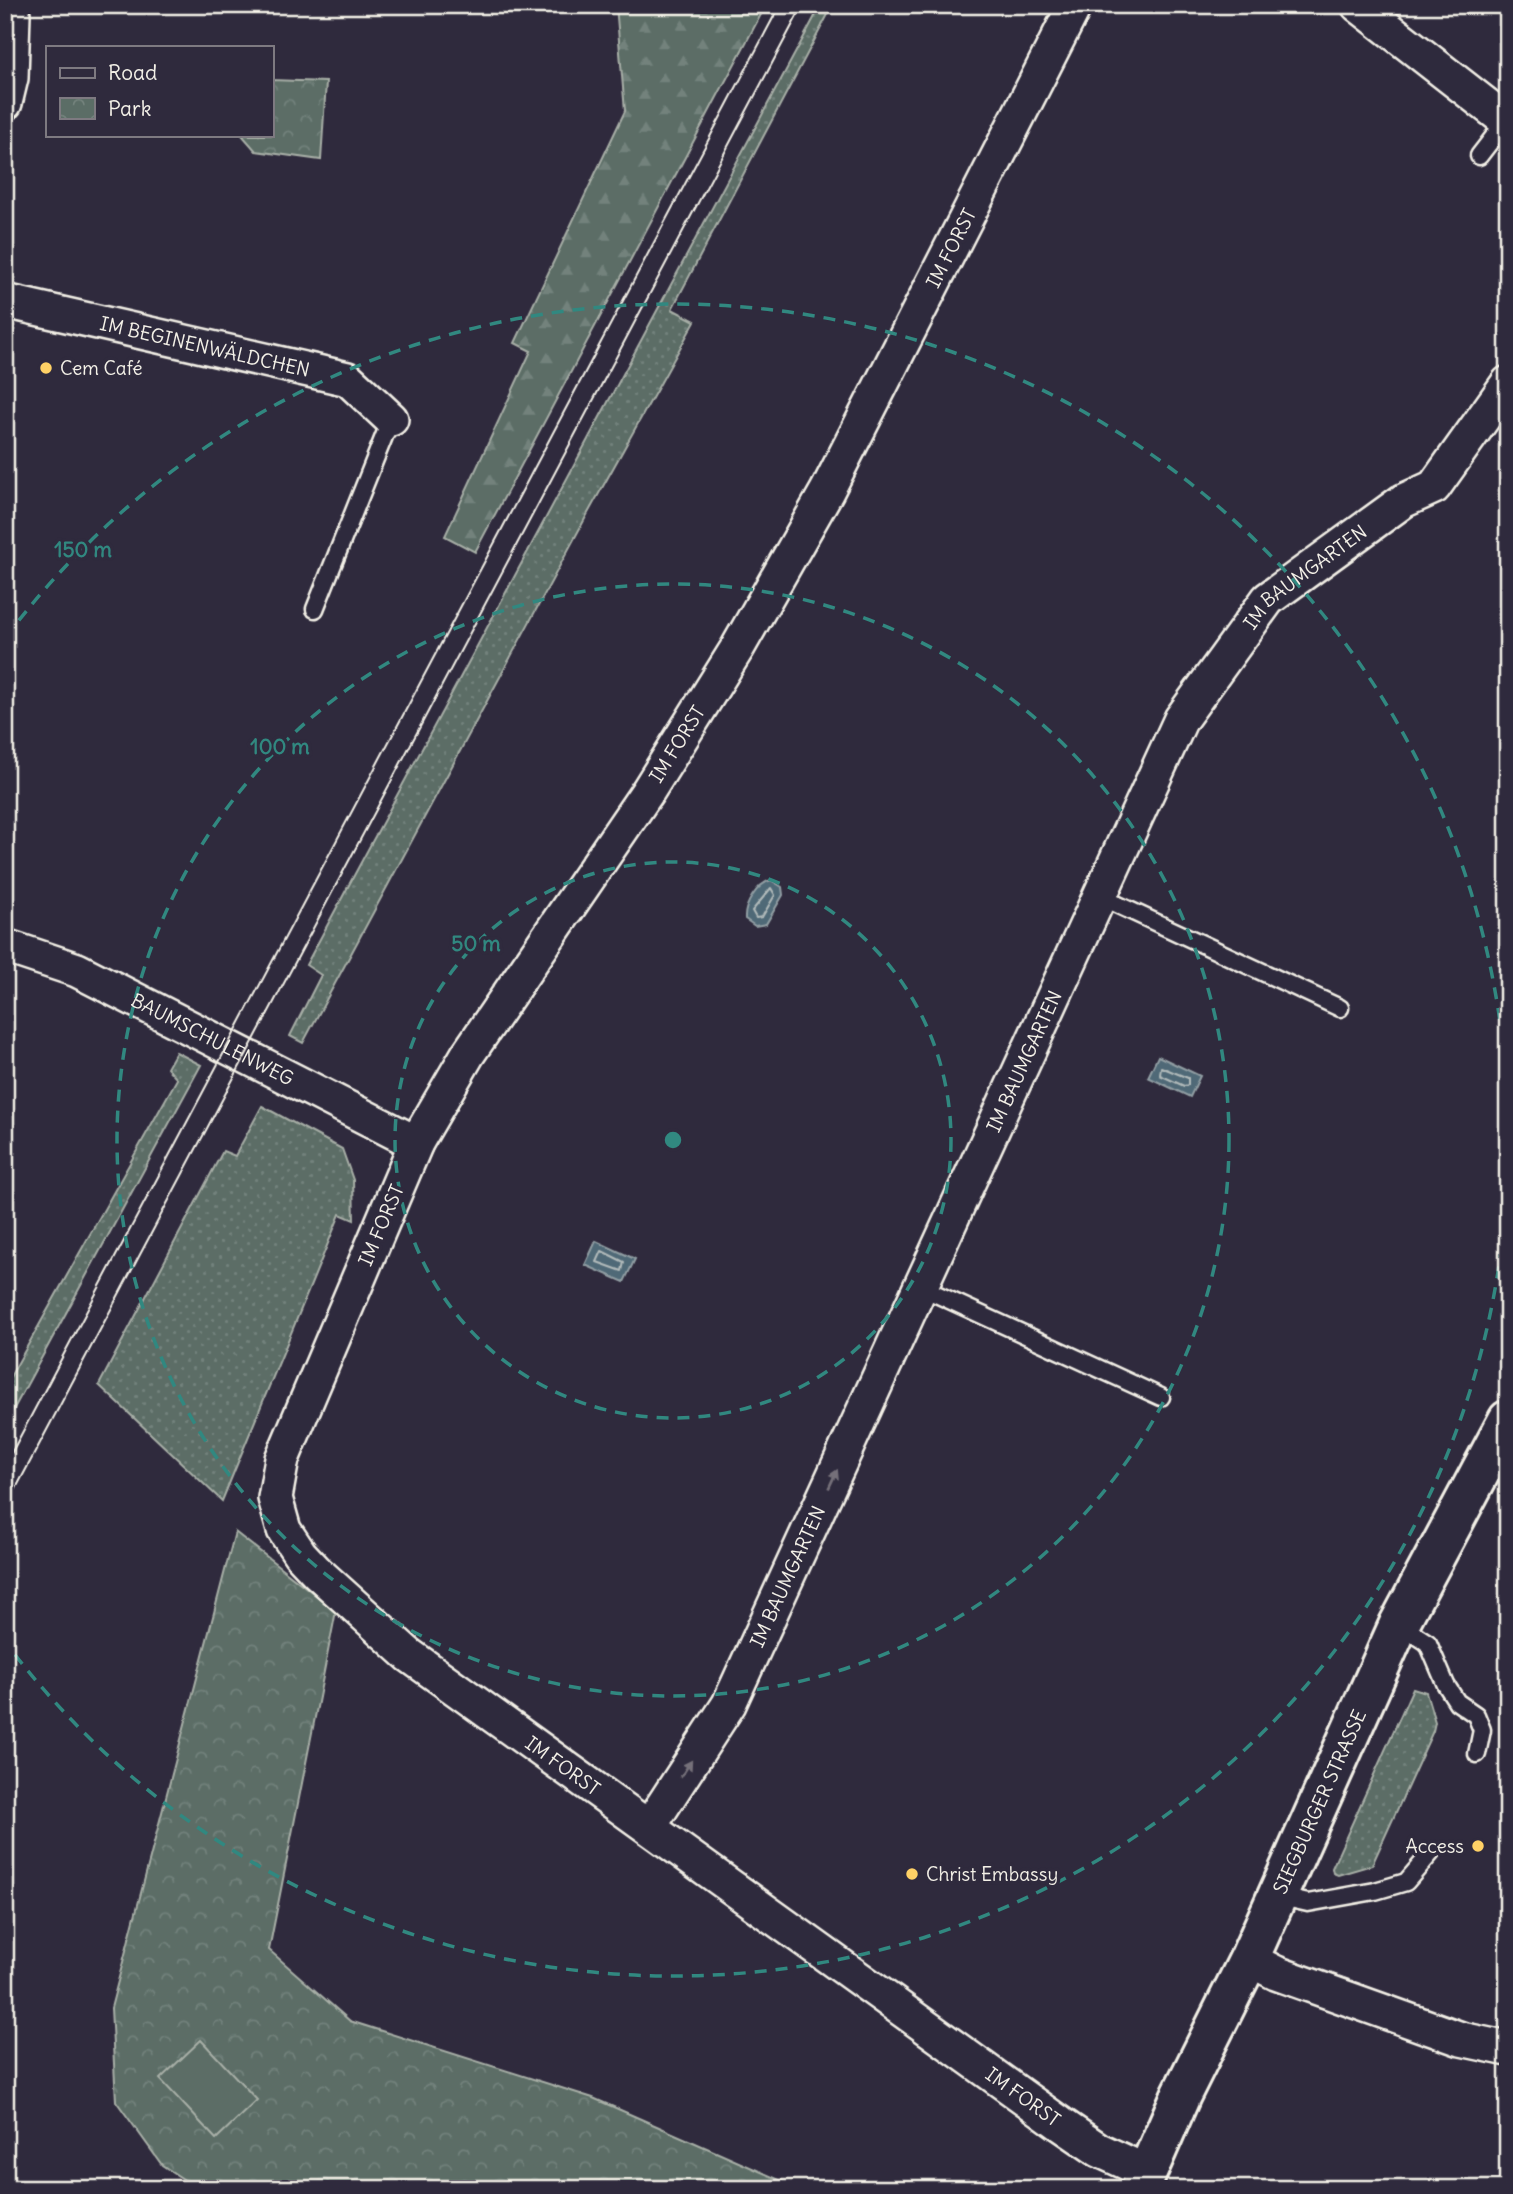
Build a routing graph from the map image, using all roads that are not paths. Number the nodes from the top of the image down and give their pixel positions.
1 (10, 5) edge
2 (1075, 5) edge
3 (1358, 5) edge
4 (5, 103) edge
5 (1507, 122) edge
6 (1479, 156) dead end
7 (5, 301) edge
8 (1508, 383) edge
9 (391, 419) joint
10 (315, 609) dead end
11 (1101, 897) junction
12 (5, 946) edge
13 (1340, 1008) dead end
14 (416, 1143) junction
15 (921, 1287) junction
16 (1161, 1397) dead end
17 (1504, 1434) edge
18 (1399, 1624) junction
19 (1477, 1754) dead end
20 (649, 1826) junction
21 (1431, 1853) dead end
22 (1277, 1896) junction
23 (1249, 1959) junction
24 (1508, 2049) edge
25 (1144, 2180) edge

1 - 4 street
2 - 14 street, IM FORST
3 - 5 street
5 - 6 lane
7 - 9 street, IM BEGINENWÄLDCHEN
8 - 11 street, IM BAUMGARTEN
9 - 10 lane
11 - 13 lane
11 - 15 street, IM BAUMGARTEN
12 - 14 street, BAUMSCHULENWEG
14 - 20 street, IM FORST
15 - 16 lane
20 -> 15 street, IM BAUMGARTEN
17 - 18 main road, SIEGBURGER STRASSE
18 - 19 lane
18 - 22 main road, SIEGBURGER STRASSE
20 - 25 street, IM FORST
21 - 22 lane
22 - 23 main road, SIEGBURGER STRASSE
23 - 24 street
23 - 25 main road, SIEGBURGER STRASSE

